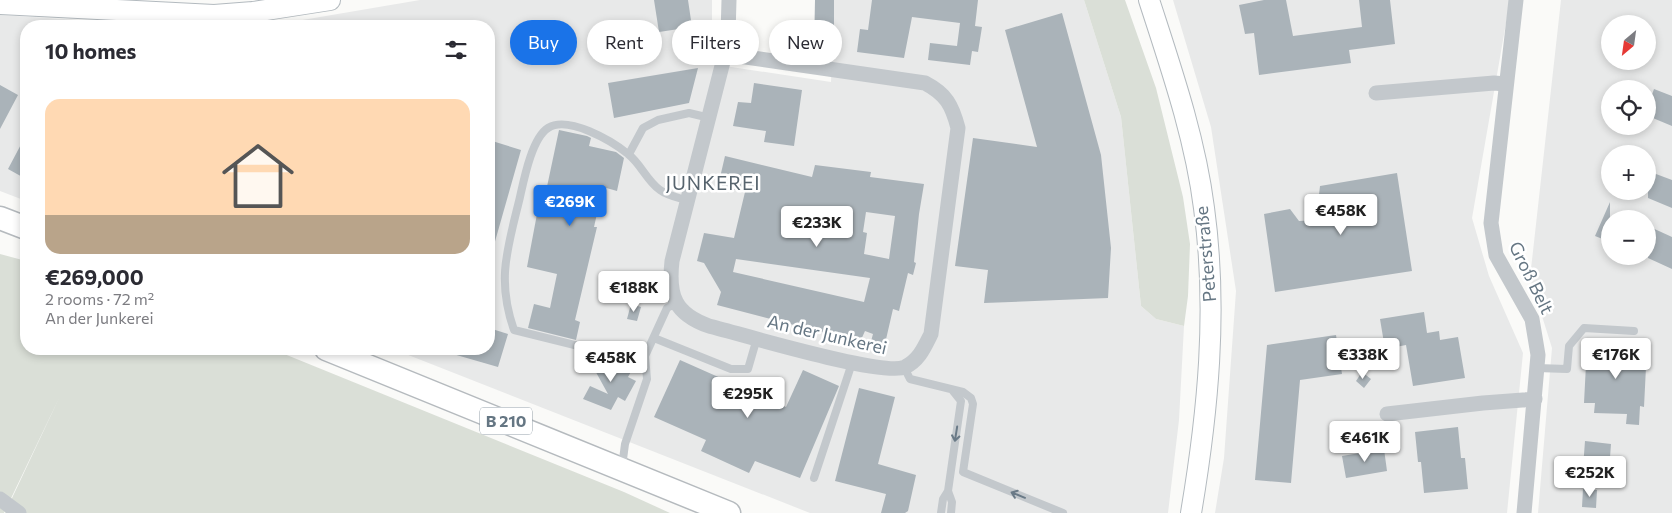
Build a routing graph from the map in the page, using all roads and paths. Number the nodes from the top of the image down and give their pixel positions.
1 (330, 0) edge
2 (729, 0) edge
3 (1149, 0) edge
4 (1516, 0) edge
5 (40, 3) edge
6 (0, 4) edge
7 (728, 20) edge
8 (759, 59) edge
9 (722, 65) edge
10 (1506, 84) junction
11 (1376, 93) dead end
12 (710, 118) junction
13 (629, 154) junction
14 (689, 200) junction
15 (0, 218) edge
16 (20, 226) edge
17 (676, 303) junction
18 (1634, 331) dead end
19 (654, 338) junction
20 (757, 338) junction
21 (341, 355) edge
22 (645, 356) junction
23 (852, 363) junction
24 (904, 367) junction
25 (1537, 368) junction
26 (952, 390) junction
27 (1534, 399) junction
28 (1387, 414) dead end
29 (622, 467) junction
30 (814, 478) dead end
31 (948, 491) junction
32 (0, 499) edge
33 (19, 513) edge
34 (729, 513) edge
35 (941, 513) edge
36 (951, 513) edge
37 (1063, 513) edge
38 (1191, 513) edge
39 (1524, 513) edge

1 - 5 main road
2 - 7 street
3 - 38 main road, Peterstraße
4 - 10 street, Groß Belt
5 - 6 main road
8 - 24 street, An der Junkerei
9 - 12 street
10 - 11 street
10 - 25 street, Groß Belt
12 - 13 lane
12 - 14 street
13 - 14 lane
13 - 22 lane
14 - 17 street
15 - 16 main road
17 - 19 lane
17 - 20 street, An der Junkerei
18 - 25 lane
19 - 20 lane
19 - 22 lane
20 - 23 street, An der Junkerei
21 - 29 main road, B 210
22 - 29 lane
23 - 24 street, An der Junkerei
23 - 30 lane
24 - 26 lane
25 - 27 street, Groß Belt
26 -> 31 lane
37 -> 26 lane
27 - 28 street
27 - 39 street, Groß Belt
29 - 34 main road, B 210
31 - 35 lane
31 - 36 lane
32 - 33 street

